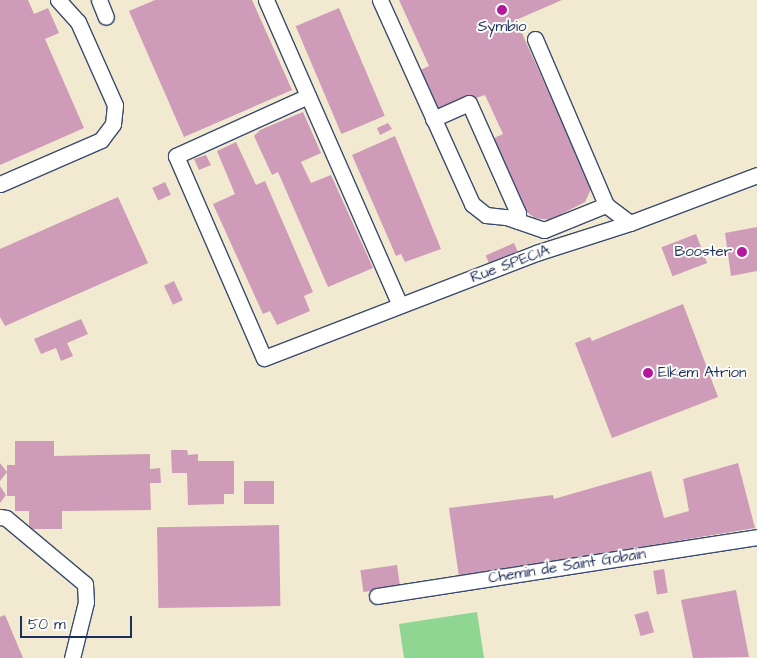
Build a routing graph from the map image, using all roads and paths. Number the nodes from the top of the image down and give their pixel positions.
1 (58, 0) edge
2 (99, 0) edge
3 (266, 0) edge
4 (380, 0) edge
5 (106, 17) dead end
6 (535, 39) dead end
7 (308, 96) junction
8 (433, 119) junction
9 (757, 175) edge
10 (0, 184) edge
11 (606, 205) junction
12 (518, 221) junction
13 (630, 223) junction
14 (400, 305) junction
15 (0, 516) edge
16 (757, 537) edge
17 (377, 596) dead end
18 (72, 658) edge

1 - 10 street
2 - 5 street
3 - 7 street
4 - 8 street
6 - 11 street
7 - 14 street
7 - 14 street, Rue SPECIA
8 - 12 street
8 - 12 street
9 - 13 street, Rue SPECIA
11 - 12 street
11 - 13 street
13 - 14 street, Rue SPECIA
15 - 18 street
16 - 17 street, Chemin de Saint Gobain

